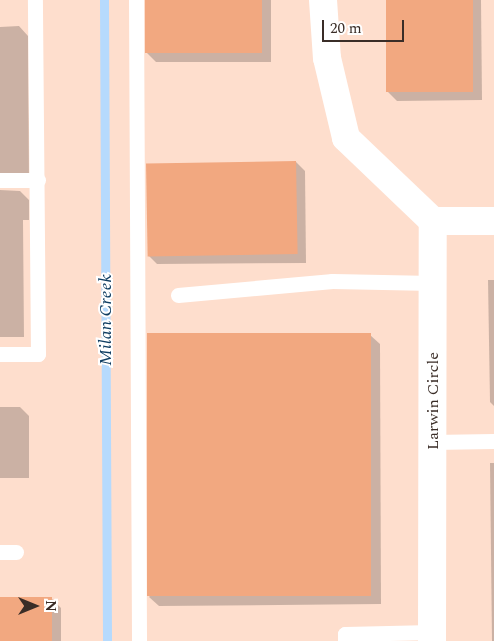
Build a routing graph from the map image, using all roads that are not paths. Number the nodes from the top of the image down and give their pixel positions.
1 (35, 0) edge
2 (136, 0) edge
3 (323, 0) edge
4 (0, 180) edge
5 (38, 180) junction
6 (433, 221) junction
7 (494, 221) edge
8 (433, 283) junction
9 (178, 296) dead end
10 (0, 354) edge
11 (432, 442) junction
12 (494, 442) edge
13 (0, 552) edge
14 (16, 552) dead end
15 (432, 636) edge
16 (139, 641) edge
17 (345, 641) edge

1 - 5 lane
2 - 16 lane
3 - 6 street
4 - 5 lane
5 - 10 lane
6 - 7 street
6 - 8 street, Larwin Circle
8 - 9 lane
8 - 11 street, Larwin Circle
11 - 12 lane
11 - 15 street, Larwin Circle
13 - 14 lane
15 - 17 lane

